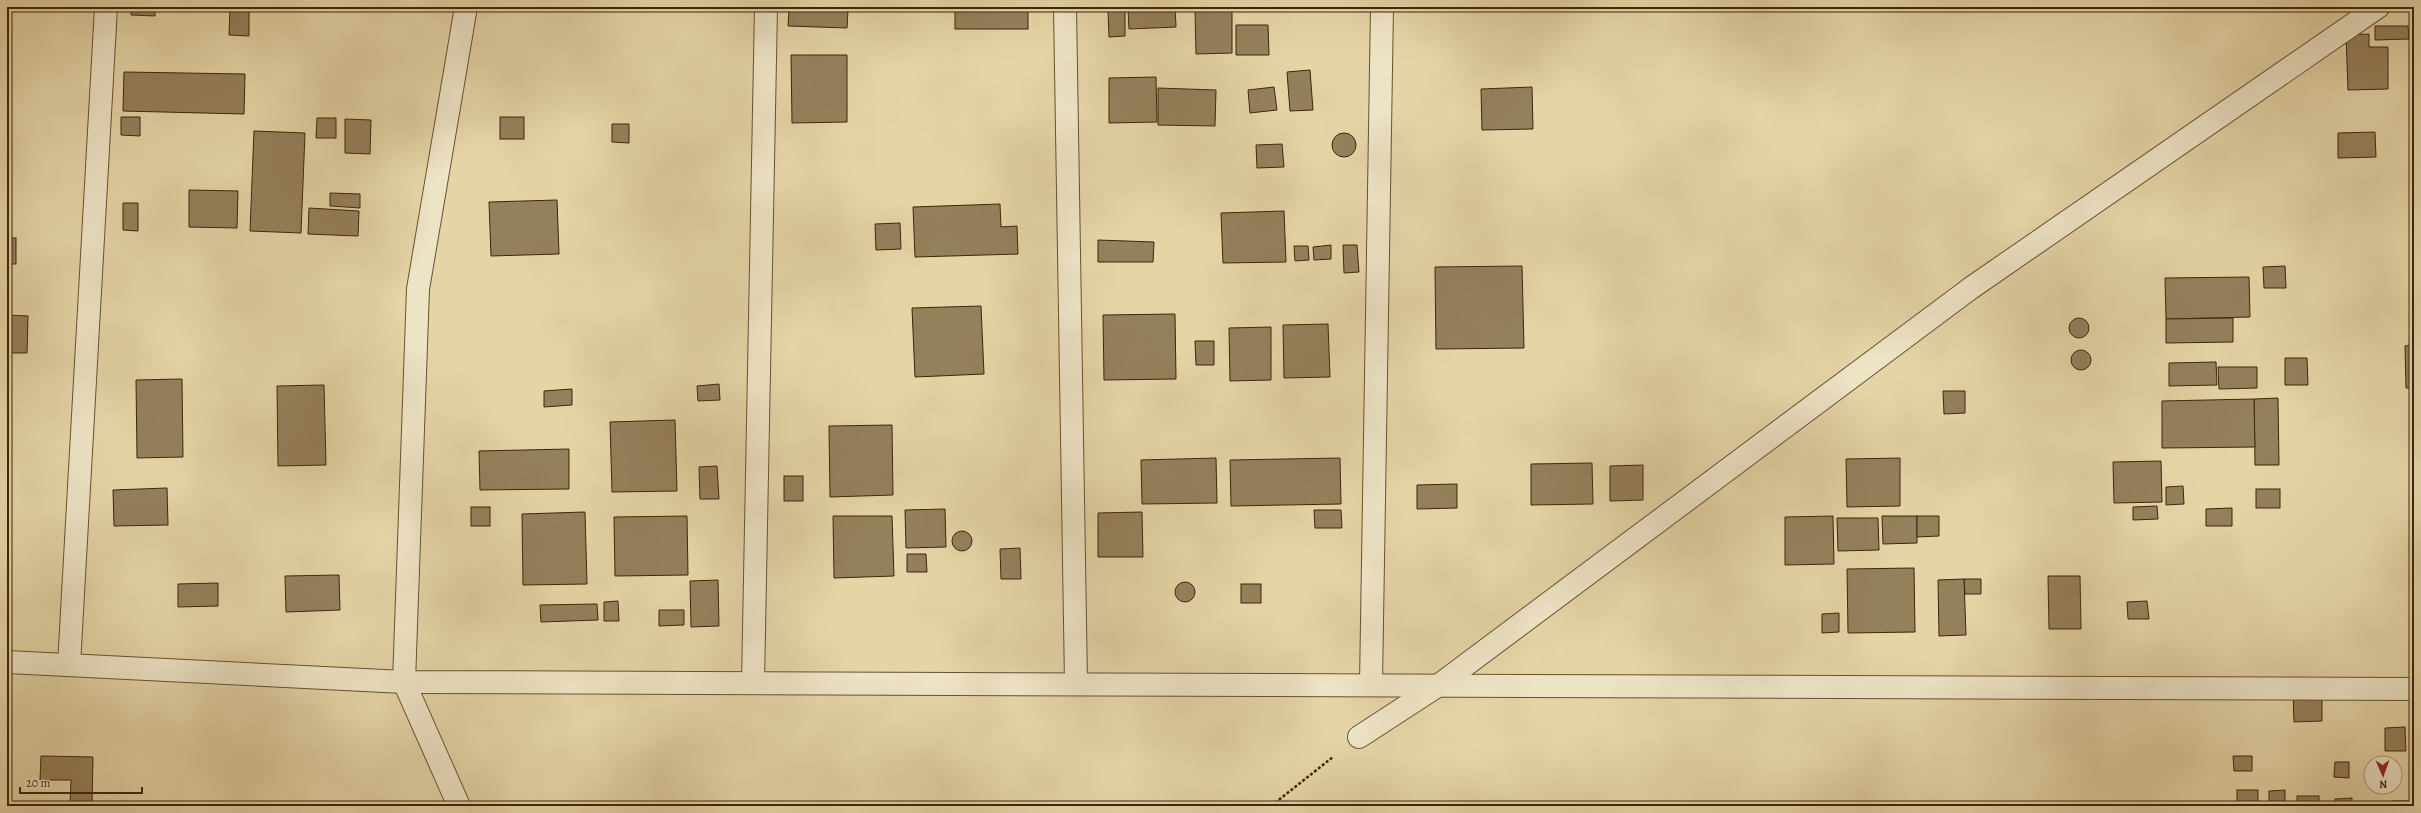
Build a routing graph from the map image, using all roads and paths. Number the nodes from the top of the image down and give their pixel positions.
1 (106, 7) edge
2 (466, 7) edge
3 (766, 7) edge
4 (1065, 7) edge
5 (1382, 7) edge
6 (2378, 7) edge
7 (7, 662) edge
8 (69, 665) junction
9 (404, 682) junction
10 (753, 682) junction
11 (1076, 682) junction
12 (1371, 684) junction
13 (1439, 685) junction
14 (2414, 689) edge
15 (1359, 737) joint
16 (459, 806) edge
17 (1271, 806) edge

1 - 8 street
2 - 9 street
3 - 10 street
4 - 11 street
5 - 12 street
6 - 13 street
7 - 8 street
8 - 9 street
9 - 10 street
9 - 16 street
10 - 11 street
11 - 12 street
12 - 13 street
13 - 14 street
13 - 15 street
15 - 17 path

